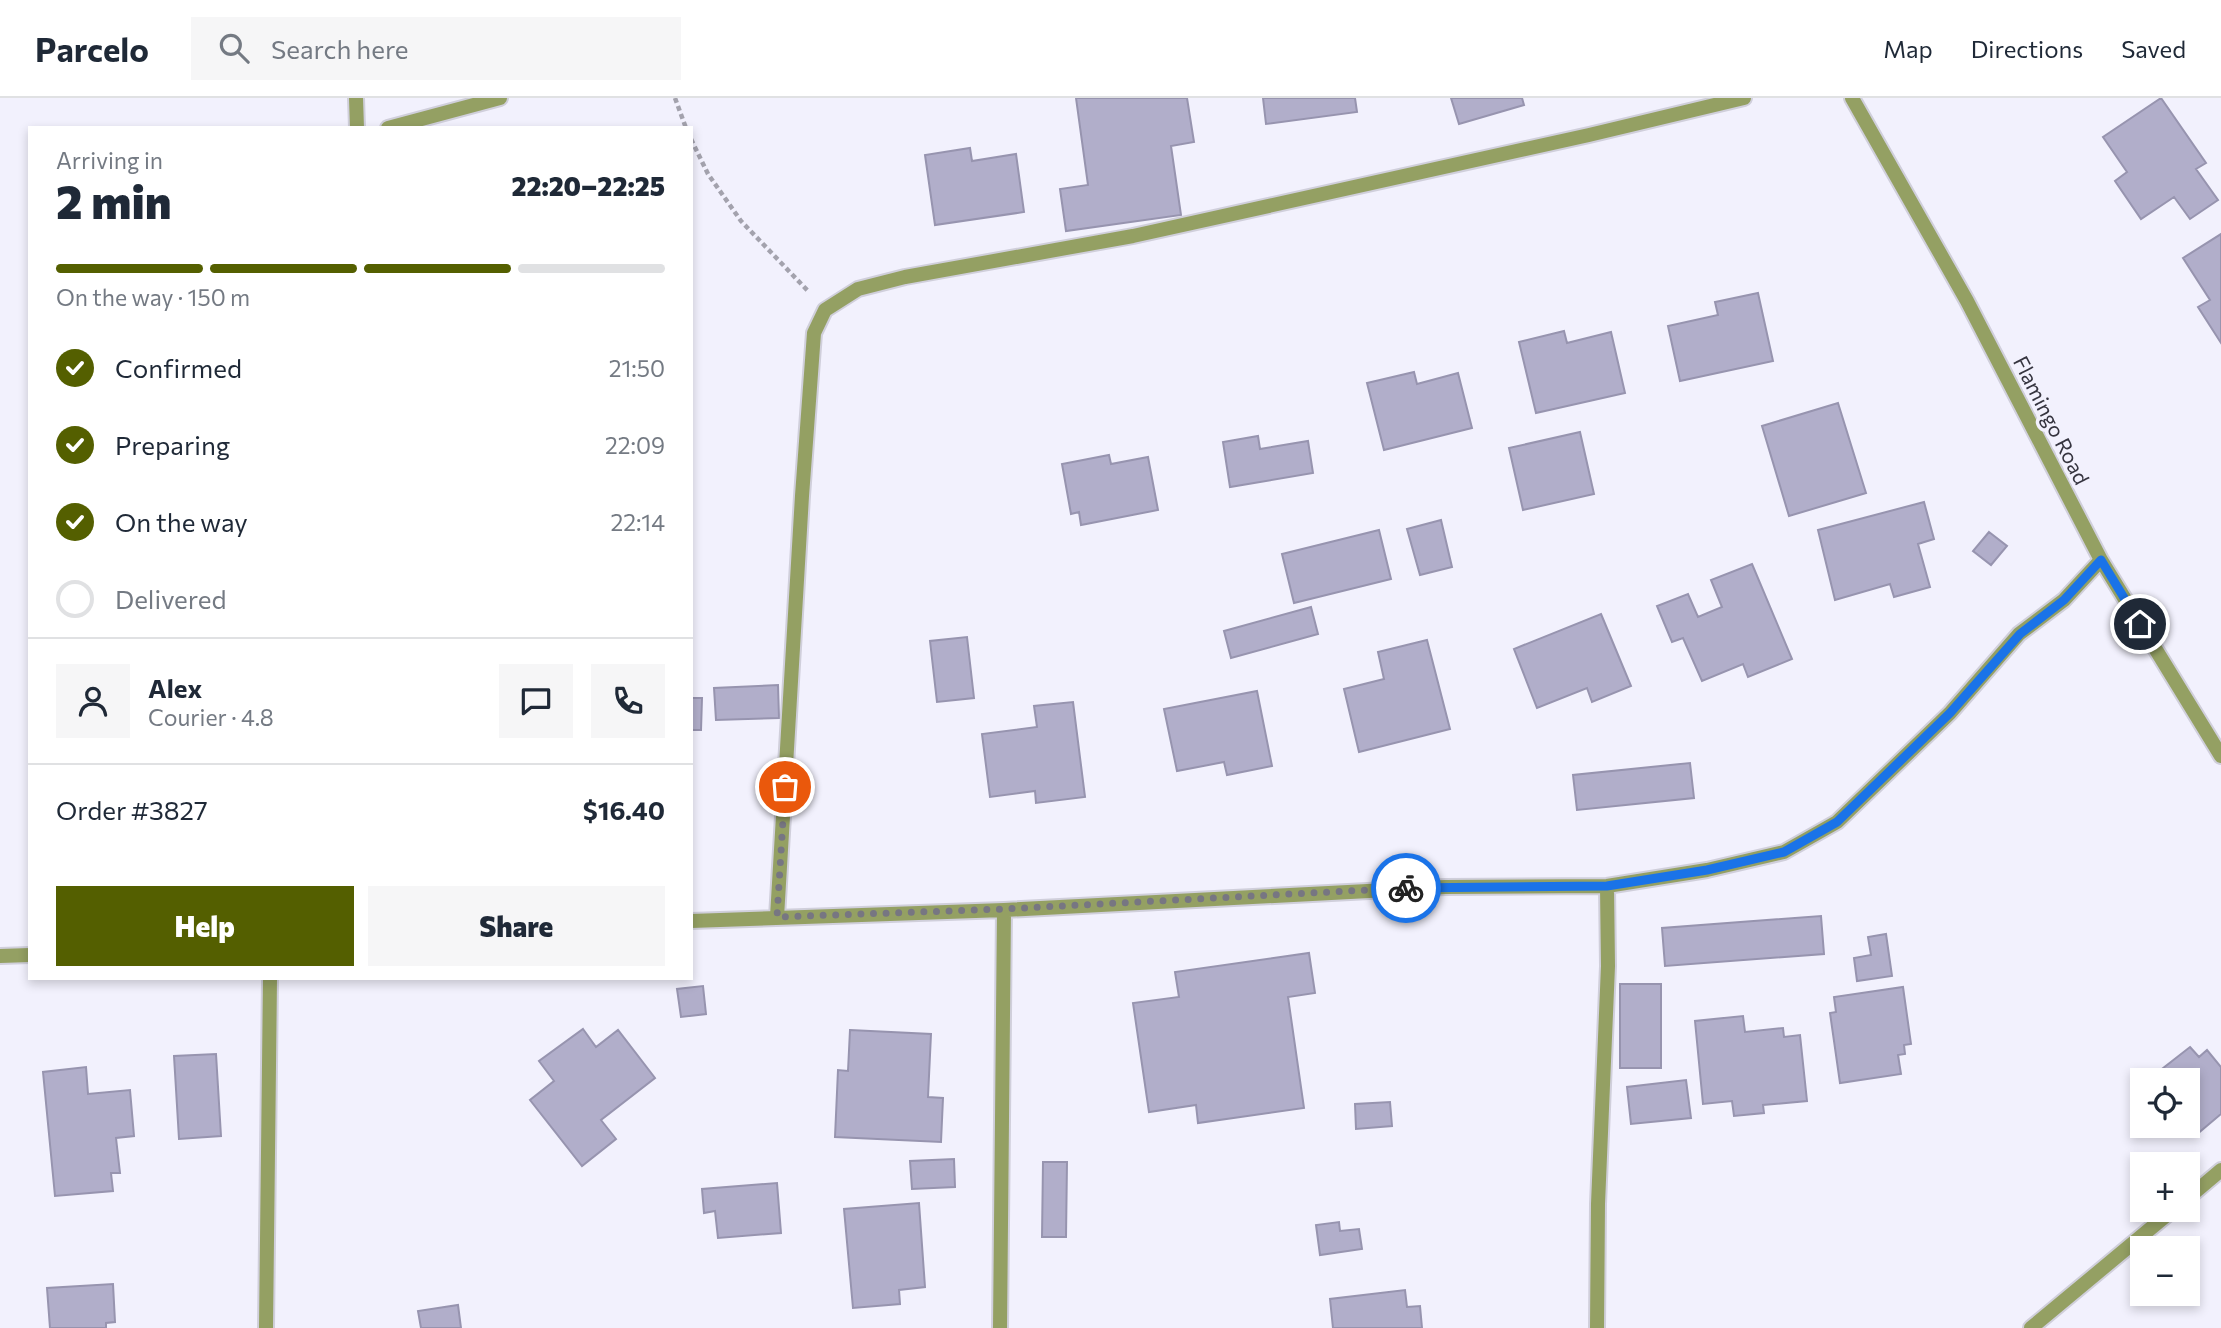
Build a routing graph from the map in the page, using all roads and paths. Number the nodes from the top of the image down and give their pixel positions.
1 (356, 98) edge
2 (499, 98) edge
3 (676, 98) edge
4 (1744, 98) edge
5 (1853, 98) edge
6 (357, 126) edge
7 (394, 126) edge
8 (685, 126) edge
9 (693, 143) edge
10 (825, 310) junction
11 (2101, 560) junction
12 (2221, 723) edge
13 (2206, 730) junction
14 (2221, 756) edge
15 (1607, 886) junction
16 (1004, 909) junction
17 (777, 917) junction
18 (693, 921) edge
19 (28, 955) edge
20 (0, 956) edge
21 (270, 980) edge
22 (2221, 1170) edge
23 (2200, 1188) edge
24 (2159, 1222) edge
25 (265, 1328) edge
26 (1000, 1328) edge
27 (1597, 1328) edge
28 (2031, 1328) edge

1 - 6 street
2 - 7 street
3 - 8 path
4 - 10 street
5 - 11 street, Flamingo Road
9 - 10 path
10 - 17 street
11 - 13 street, Flamingo Road
11 - 15 street
12 - 13 street
13 - 14 street, Flamingo Road
15 - 16 street
15 - 27 street
16 - 17 street
16 - 26 street
17 - 18 street
19 - 20 street
21 - 25 street
22 - 23 street
24 - 28 street

